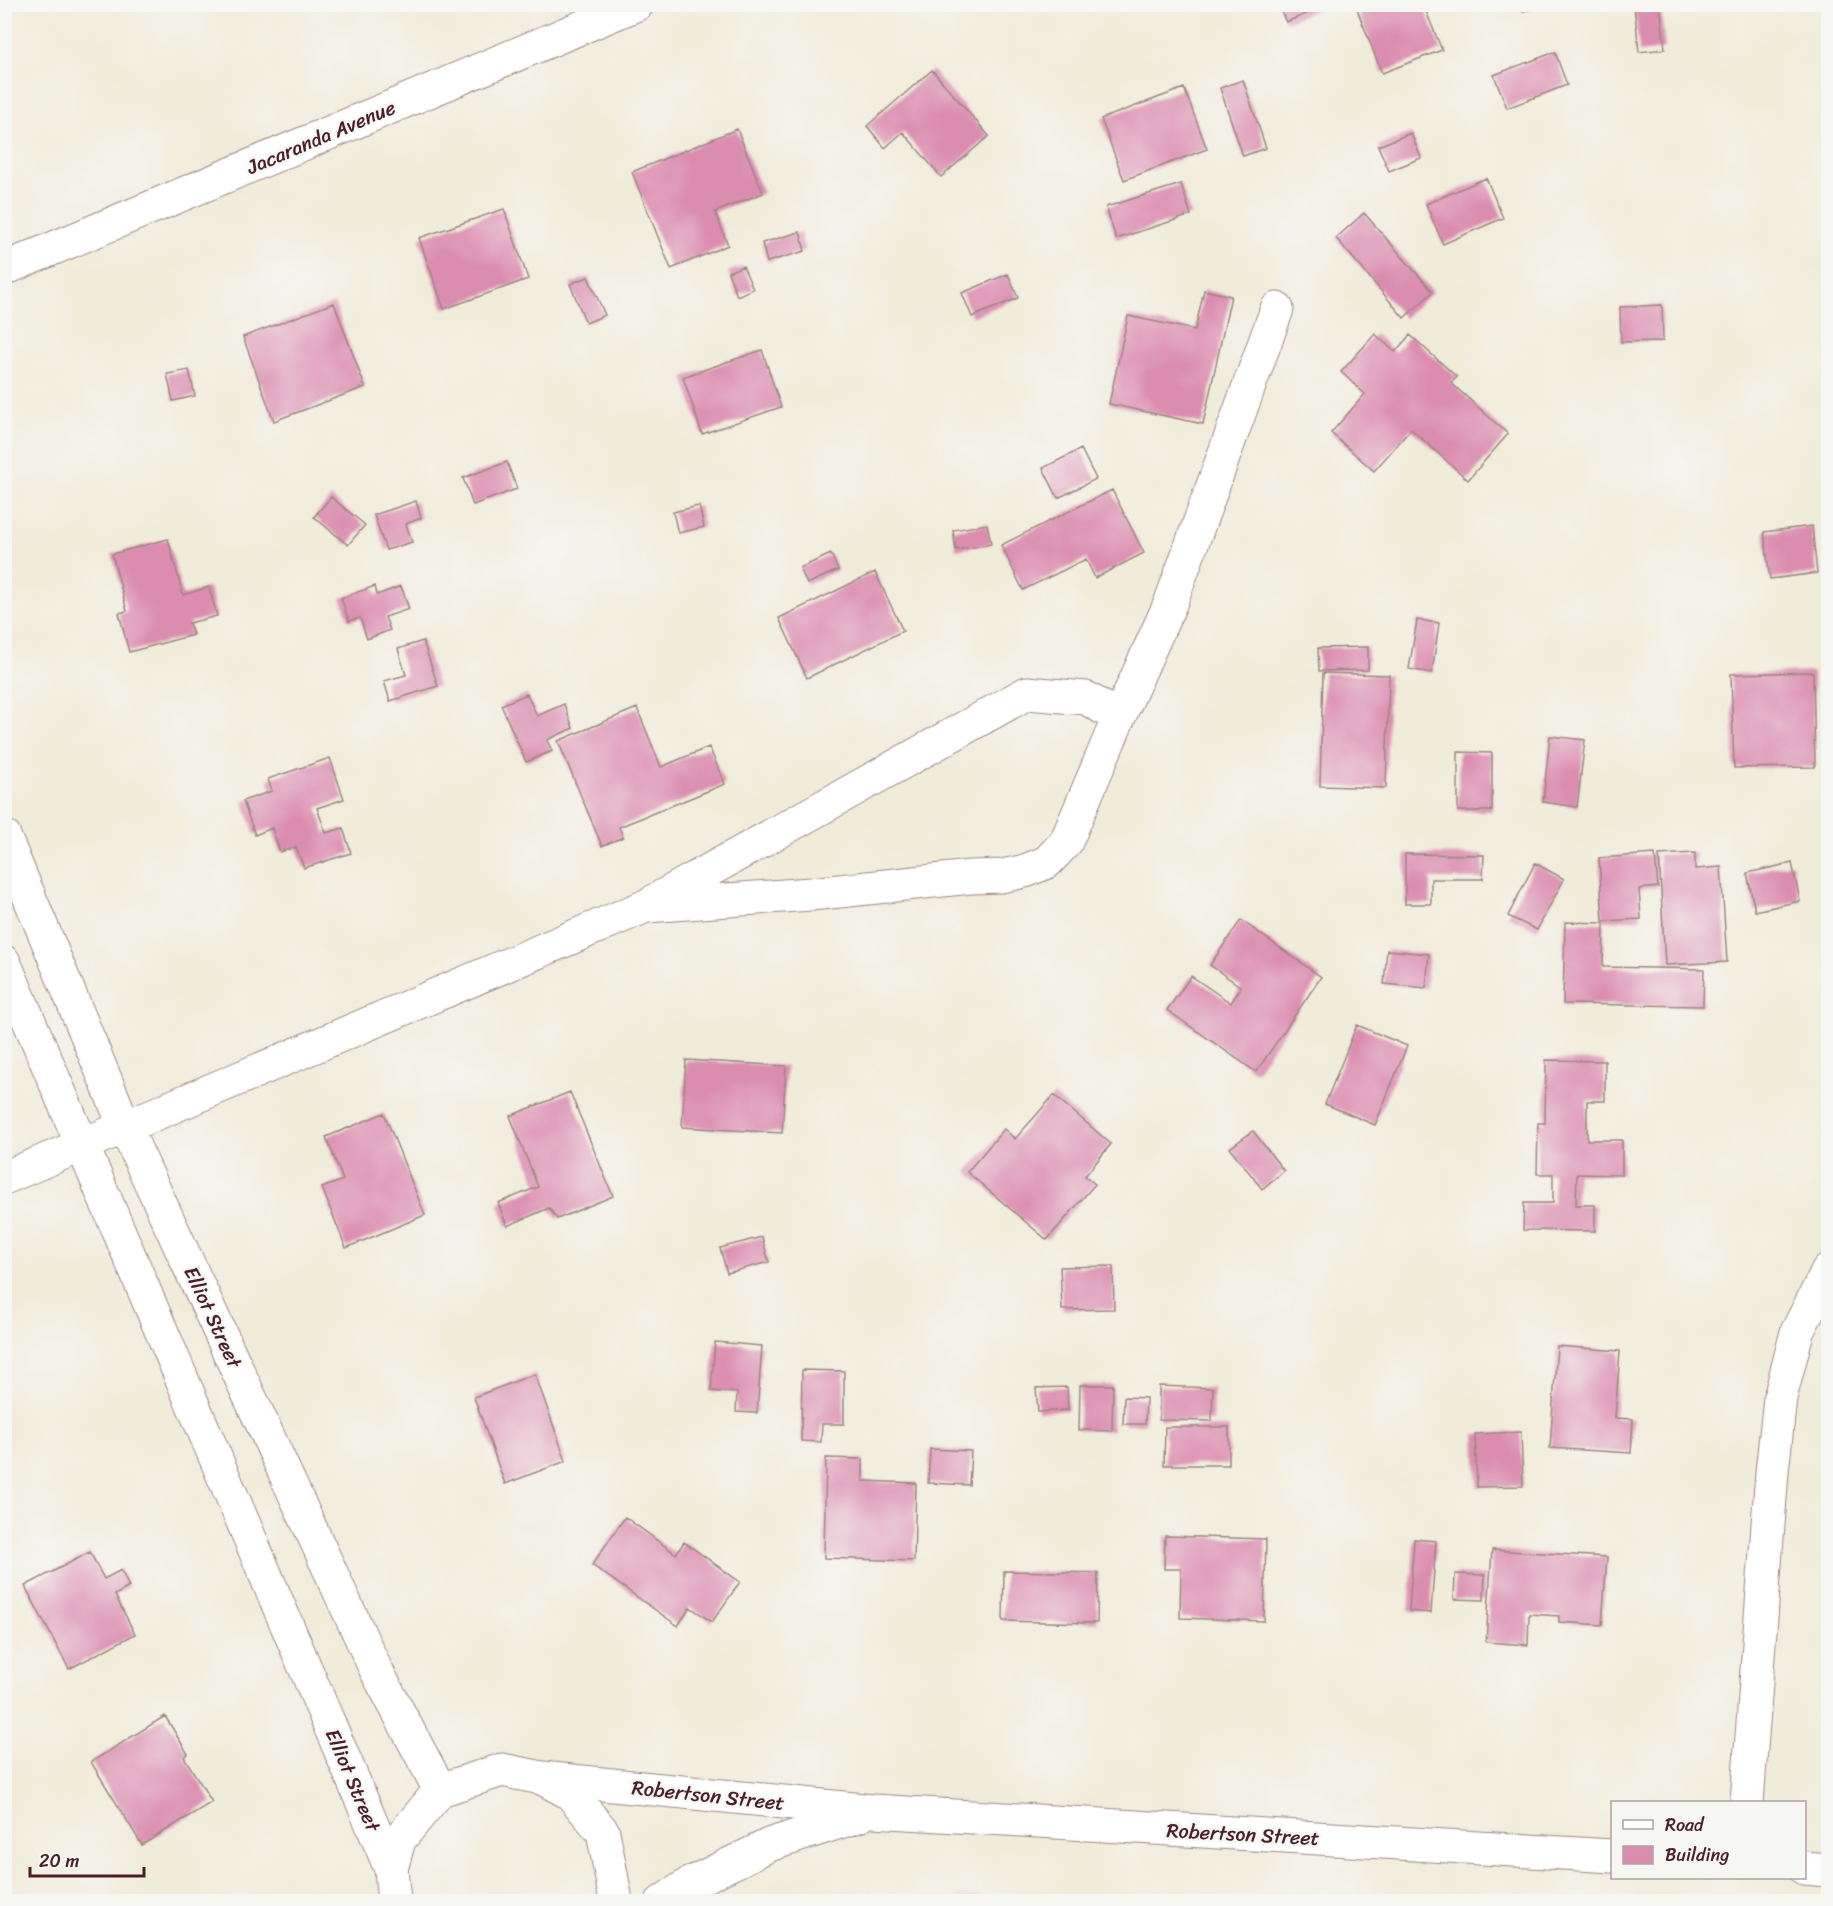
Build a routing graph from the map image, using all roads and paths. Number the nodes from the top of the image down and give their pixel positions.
1 (637, 4) edge
2 (4, 269) edge
3 (1277, 309) dead end
4 (1119, 717) junction
5 (4, 836) edge
6 (646, 906) junction
7 (4, 962) edge
8 (125, 1127) junction
9 (81, 1145) junction
10 (4, 1178) edge
11 (1828, 1270) edge
12 (542, 1778) junction
13 (440, 1790) junction
14 (1747, 1801) edge
15 (874, 1811) junction
16 (1611, 1856) edge
17 (1806, 1868) edge
18 (391, 1869) junction
19 (1828, 1870) edge
20 (394, 1902) edge
21 (613, 1902) edge
22 (662, 1902) edge

1 - 2 street, Jacaranda Avenue
3 - 4 street
4 - 6 street
4 - 6 street
5 - 8 street, Elliot Street
6 - 8 street
7 - 9 street, Elliot Street
8 - 9 street
8 - 13 street, Elliot Street
9 - 10 street
9 - 18 street, Elliot Street
11 - 14 street
12 - 13 street
12 - 15 street, Robertson Street
12 - 21 street
13 - 18 street
15 - 16 street, Robertson Street
15 - 22 street, Robertson Street
17 - 19 street
18 - 20 street

